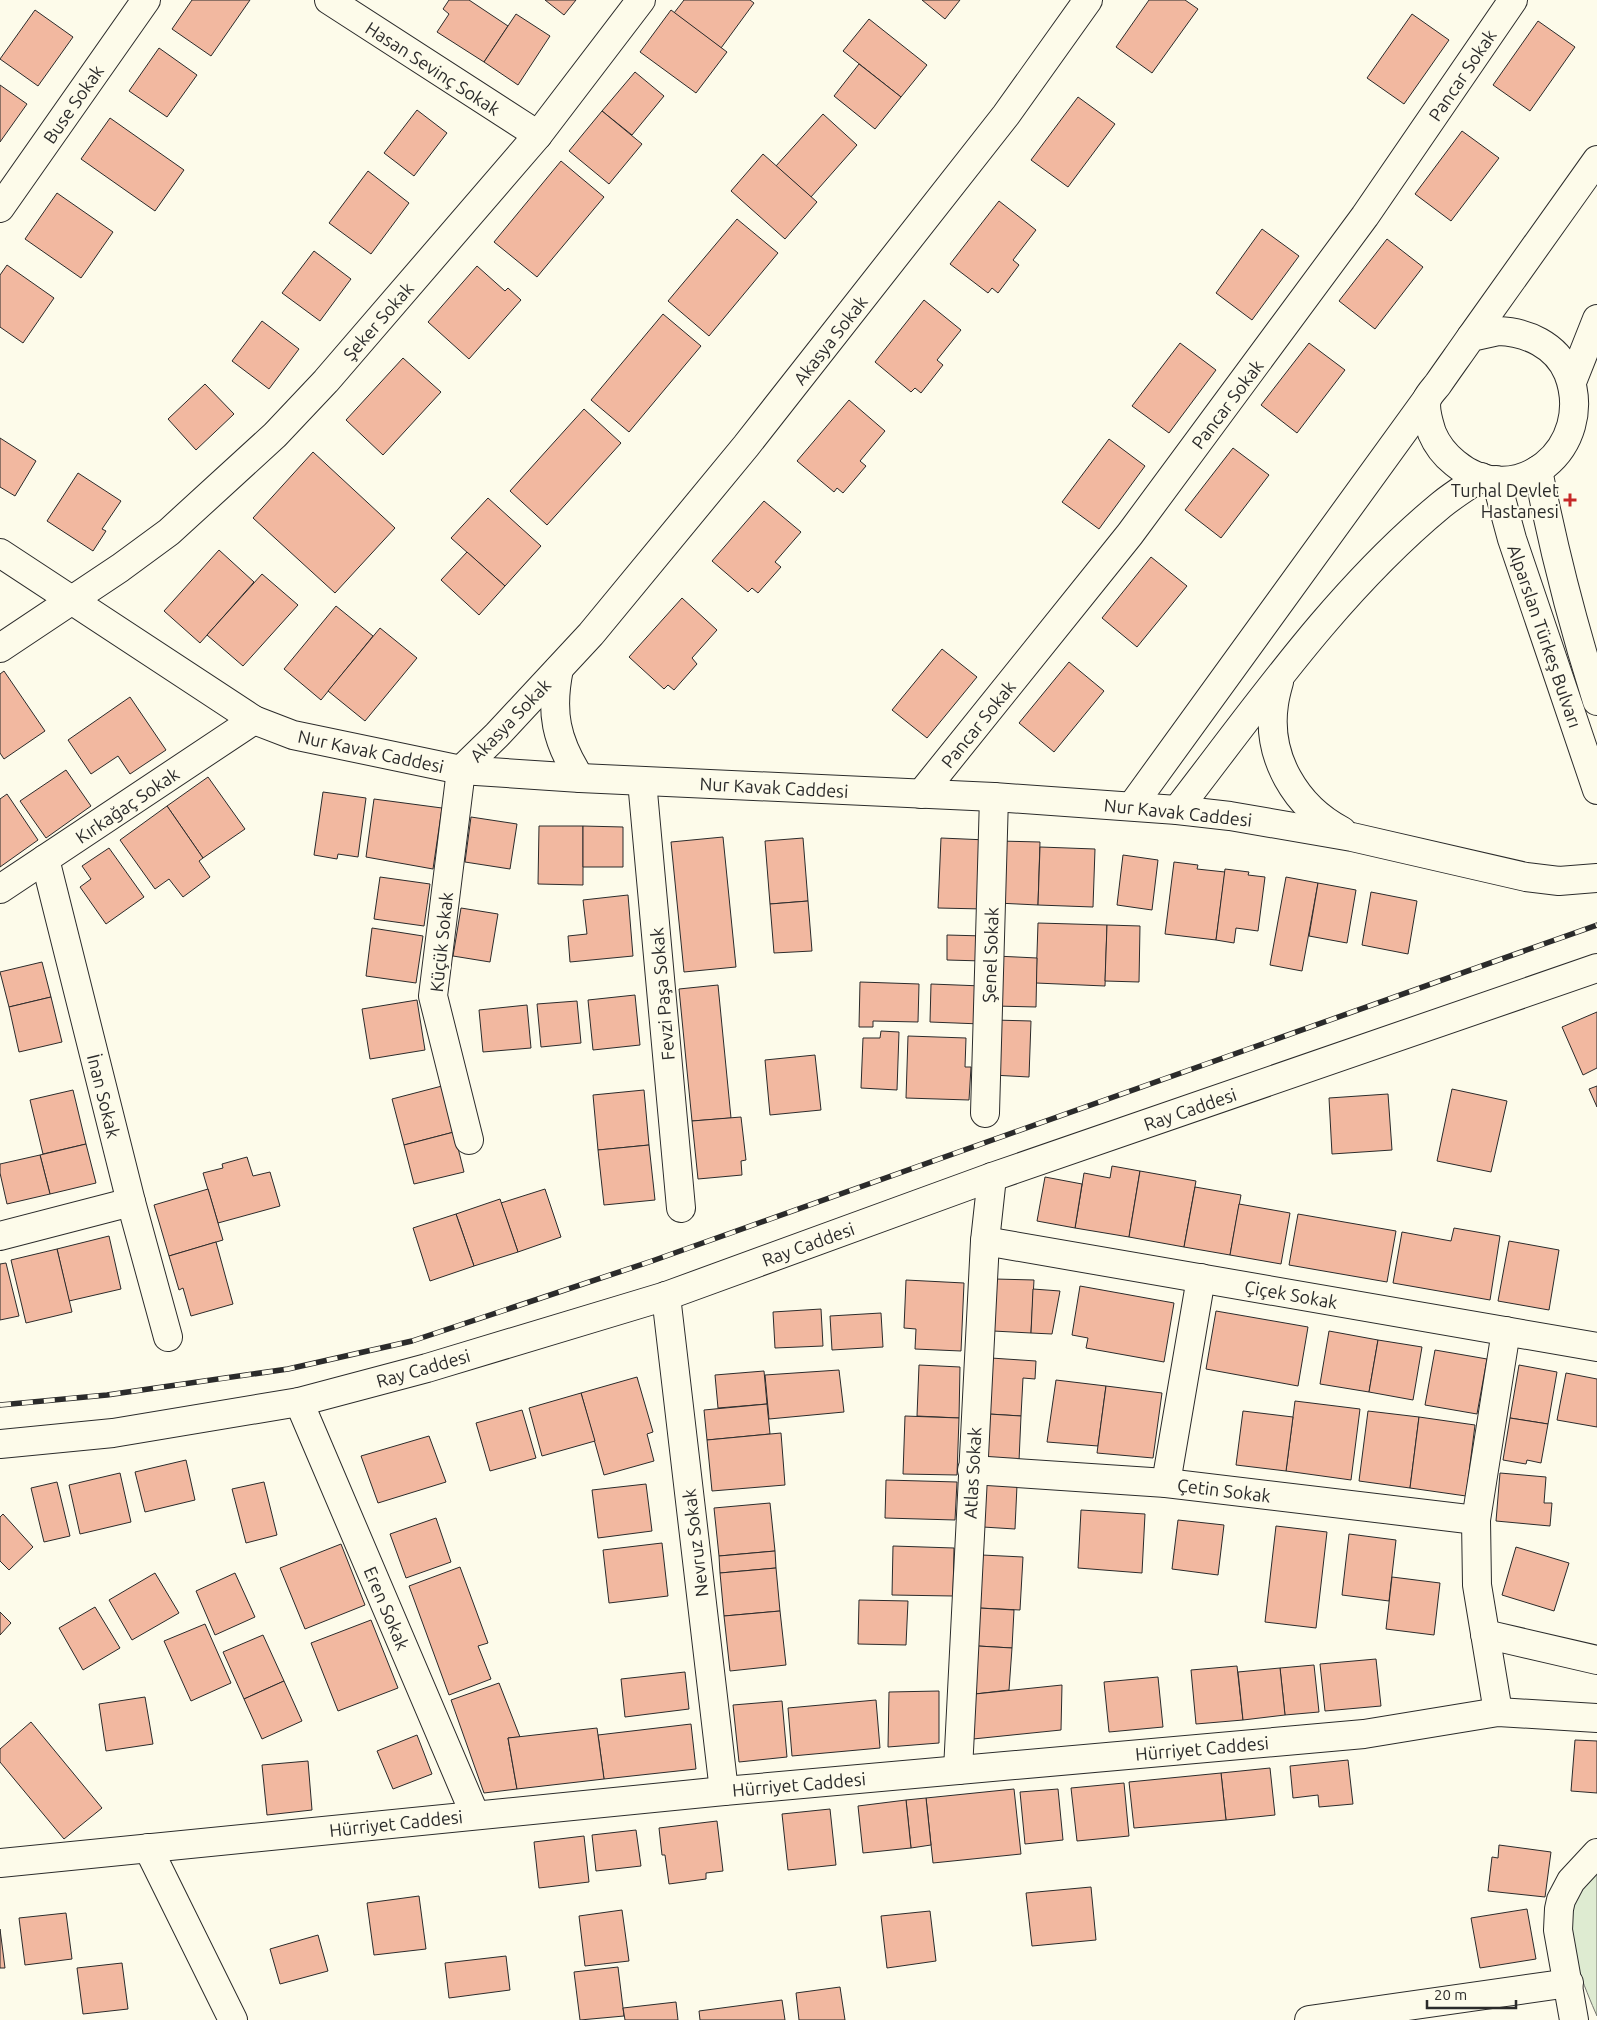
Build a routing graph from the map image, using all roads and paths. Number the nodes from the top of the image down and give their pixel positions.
1 (146, 0) edge
2 (329, 0) edge
3 (641, 0) edge
4 (1088, 0) edge
5 (1513, 0) edge
6 (538, 135) junction
7 (1597, 160) edge
8 (0, 208) edge
9 (1597, 319) edge
10 (1471, 337) junction
11 (1572, 382) junction
12 (1427, 399) junction
13 (1538, 470) junction
14 (1489, 478) junction
15 (0, 553) edge
16 (72, 600) junction
17 (0, 648) edge
18 (559, 669) junction
19 (1280, 677) junction
20 (1597, 700) edge
21 (254, 720) junction
22 (461, 770) junction
23 (580, 778) junction
24 (642, 780) junction
25 (1597, 790) edge
26 (921, 794) junction
27 (994, 797) junction
28 (1132, 806) junction
29 (1177, 810) junction
30 (1352, 837) junction
31 (46, 860) junction
32 (1596, 878) edge
33 (0, 889) edge
34 (1597, 968) edge
35 (985, 1113) dead end
36 (469, 1140) dead end
37 (992, 1176) junction
38 (130, 1202) junction
39 (681, 1208) dead end
40 (0, 1236) edge
41 (985, 1241) junction
42 (1201, 1278) junction
43 (666, 1296) junction
44 (1506, 1331) junction
45 (168, 1337) dead end
46 (1597, 1347) edge
47 (299, 1402) junction
48 (0, 1444) edge
49 (972, 1470) junction
50 (1166, 1483) junction
51 (1476, 1520) junction
52 (1485, 1634) junction
53 (1597, 1660) edge
54 (1498, 1712) junction
55 (1597, 1718) edge
56 (958, 1770) junction
57 (724, 1791) junction
58 (475, 1815) junction
59 (148, 1848) junction
60 (1597, 1853) edge
61 (0, 1863) edge
62 (1569, 1983) junction
63 (233, 2020) edge
64 (1309, 2020) edge
65 (1574, 2020) edge

1 - 8 street, Buse Sokak
2 - 6 street, Hasan Sevinç Sokak
3 - 6 street, Şeker Sokak
4 - 18 street, Akasya Sokak
5 - 26 street, Pancar Sokak
6 - 16 street, Şeker Sokak
7 - 10 street
9 - 11 street
10 - 11 street
10 - 12 street
11 - 13 street
12 - 14 street
12 - 28 street
13 - 14 street
13 - 20 street, Alparslan Türkeş Bulvarı
14 - 19 street
14 - 25 street, Alparslan Türkeş Bulvarı
15 - 16 street, Nur Kavak Caddesi
16 - 17 street, Şeker Sokak
16 - 21 street, Nur Kavak Caddesi
18 - 22 street, Akasya Sokak
18 - 23 street, Akasya Sokak
19 - 29 street
19 - 30 street
21 - 22 street, Nur Kavak Caddesi
21 - 31 street, Kırkağaç Sokak
22 - 23 street, Nur Kavak Caddesi
22 - 36 street, Küçük Sokak
23 - 24 street, Nur Kavak Caddesi
24 - 26 street, Nur Kavak Caddesi
24 - 39 street, Fevzi Paşa Sokak
26 - 27 street, Nur Kavak Caddesi
27 - 28 street, Nur Kavak Caddesi
27 - 35 street, Şenel Sokak
28 - 29 street, Nur Kavak Caddesi
29 - 30 street, Nur Kavak Caddesi
30 - 32 street, Nur Kavak Caddesi
31 - 33 street, Kırkağaç Sokak
31 - 38 street, İnan Sokak
34 - 37 street, Ray Caddesi
37 - 41 street, Atlas Sokak
37 - 43 street, Ray Caddesi
38 - 40 street
38 - 45 street, İnan Sokak
41 - 42 street, Çiçek Sokak
41 - 49 street, Atlas Sokak
42 - 44 street, Çiçek Sokak
42 - 50 street
43 - 47 street, Ray Caddesi
43 - 57 street, Nevruz Sokak
44 - 46 street, Çiçek Sokak
44 - 51 street
47 - 48 street, Ray Caddesi
47 - 58 street, Eren Sokak
49 - 50 street, Çetin Sokak
49 - 56 street, Atlas Sokak
50 - 51 street, Çetin Sokak
51 - 52 street
52 - 53 street
52 - 54 street
54 - 55 street, Hürriyet Caddesi
54 - 56 street, Hürriyet Caddesi
56 - 57 street, Hürriyet Caddesi
57 - 58 street, Hürriyet Caddesi
58 - 59 street, Hürriyet Caddesi
59 - 61 street, Hürriyet Caddesi
59 - 63 street
60 - 62 street
62 - 64 street
62 - 65 street

